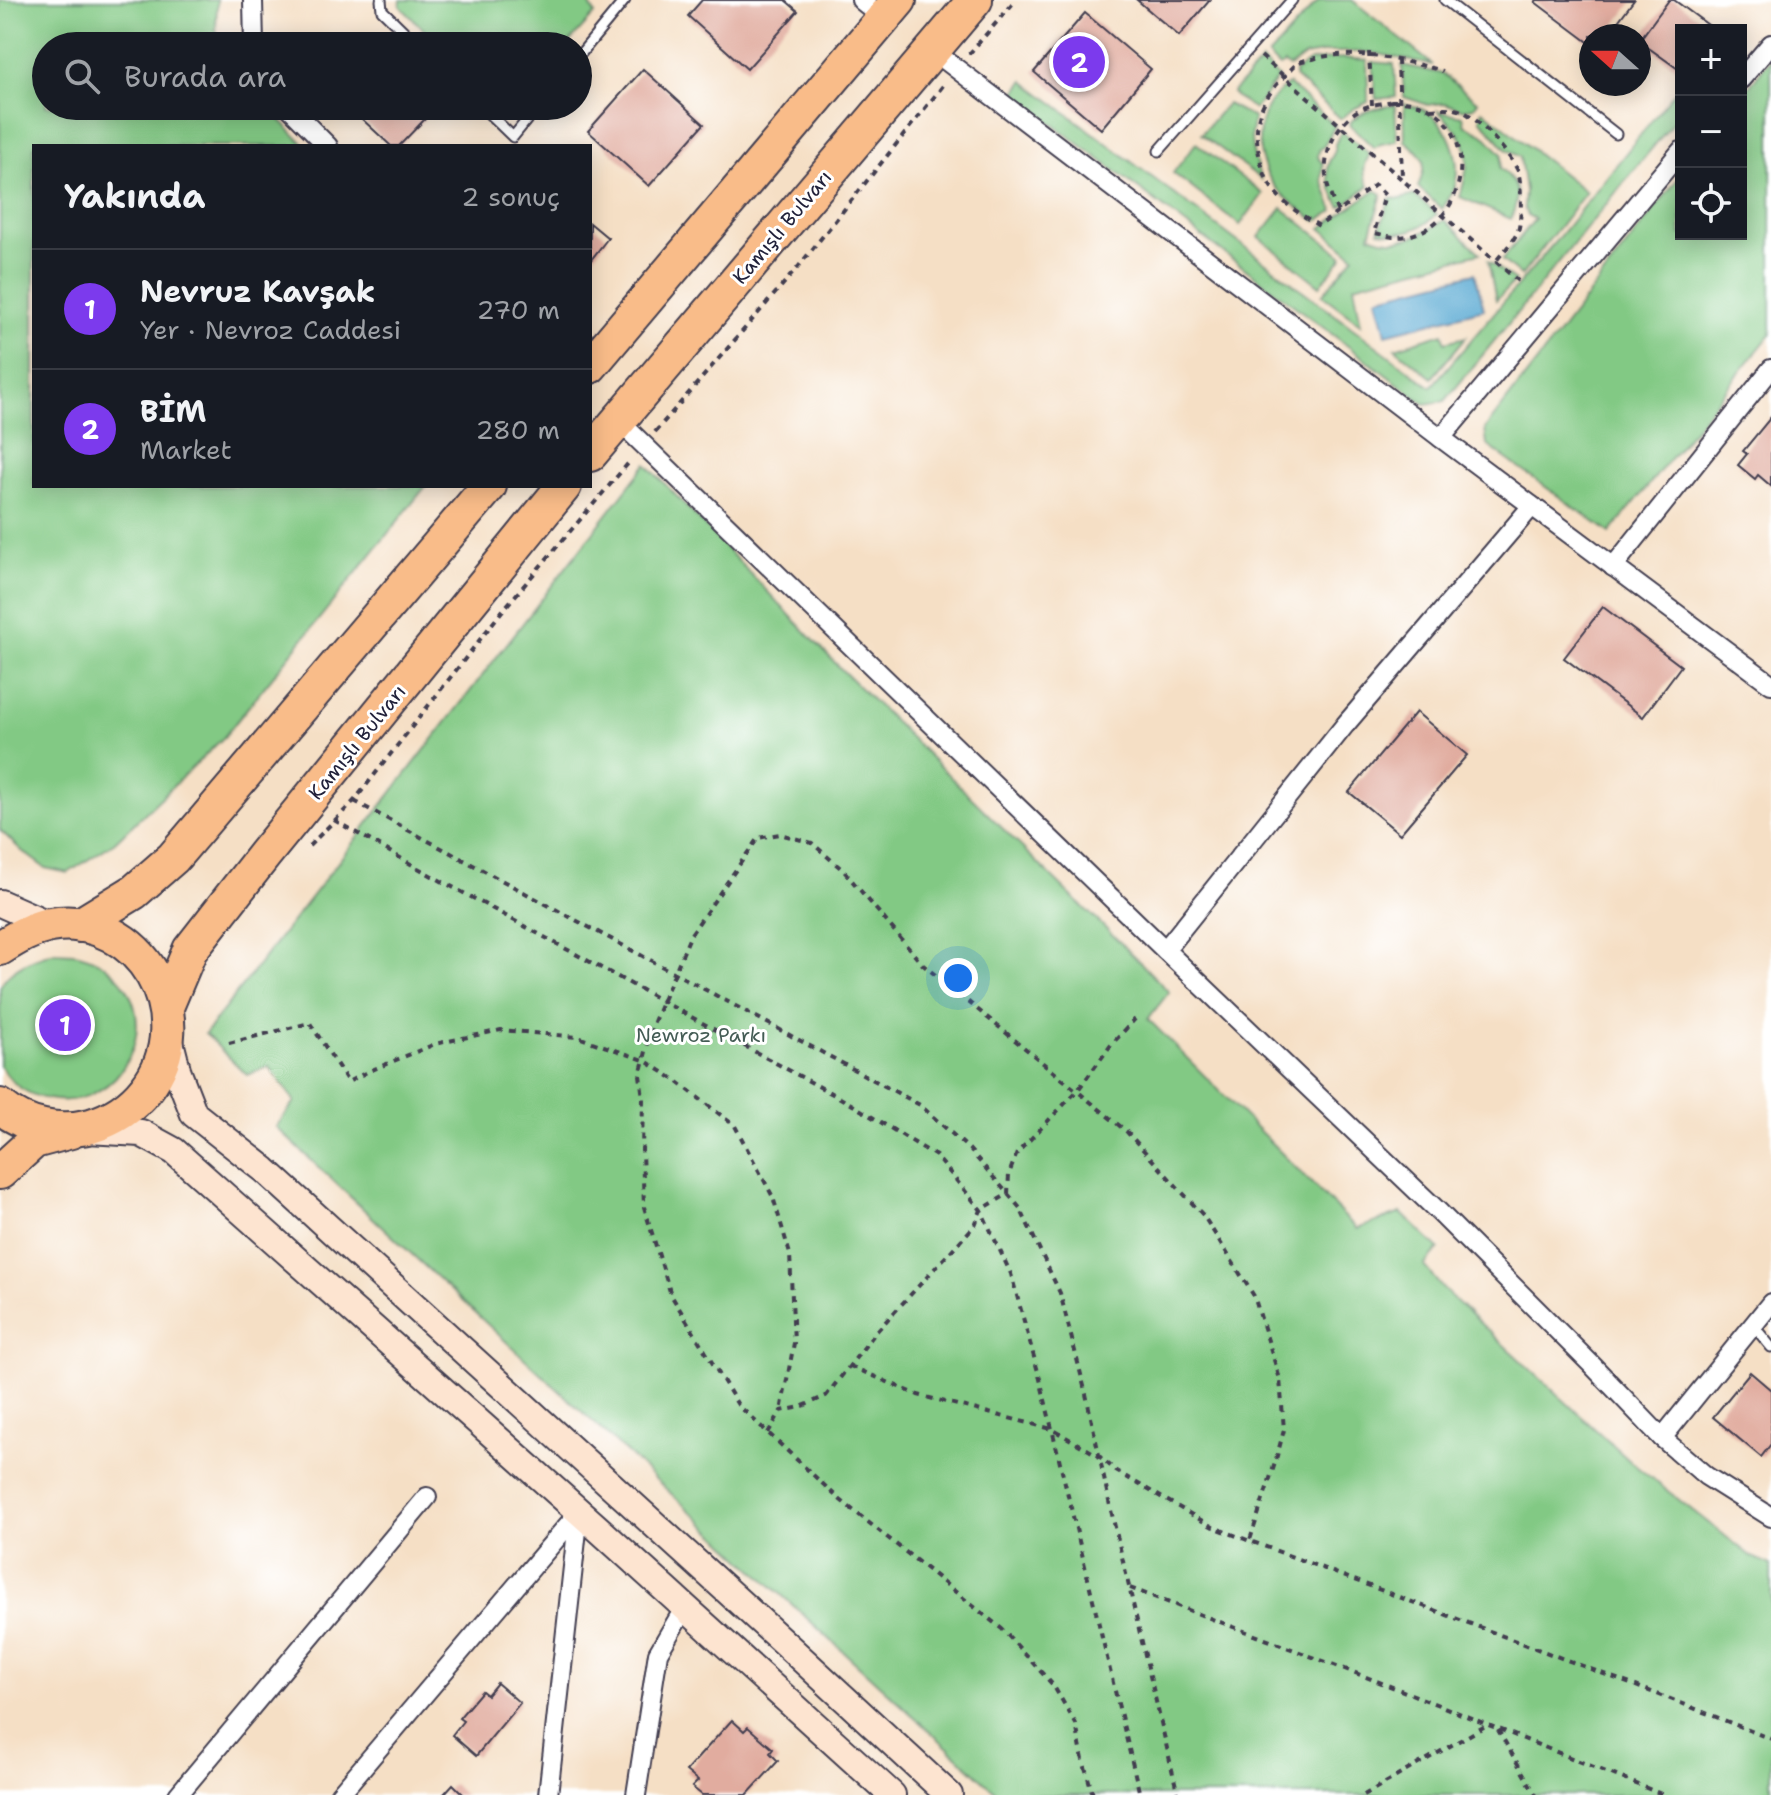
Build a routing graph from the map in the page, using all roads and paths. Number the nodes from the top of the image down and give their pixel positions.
1 (253, 0) edge
2 (381, 0) edge
3 (625, 0) edge
4 (975, 0) edge
5 (1016, 0) edge
6 (1292, 0) edge
7 (1445, 0) edge
8 (881, 6) edge
9 (254, 32) edge
10 (405, 32) edge
11 (592, 40) edge
12 (1771, 44) edge
13 (1250, 47) junction
14 (1370, 54) junction
15 (944, 60) junction
16 (1398, 60) junction
17 (1443, 71) dead end
18 (1747, 72) edge
19 (1284, 76) junction
20 (1400, 101) junction
21 (1372, 105) junction
22 (1431, 109) junction
23 (302, 120) edge
24 (495, 120) edge
25 (527, 120) edge
26 (1341, 125) junction
27 (1616, 134) dead end
28 (326, 144) edge
29 (1159, 151) dead end
30 (1675, 158) edge
31 (1402, 177) junction
32 (1338, 212) junction
33 (1444, 214) junction
34 (1496, 261) junction
35 (1518, 281) dead end
36 (592, 364) edge
37 (1771, 369) edge
38 (618, 420) junction
39 (1441, 438) junction
40 (644, 445) junction
41 (592, 452) edge
42 (487, 488) edge
43 (562, 488) edge
44 (1532, 506) junction
45 (1613, 567) junction
46 (1771, 684) edge
47 (354, 801) junction
48 (334, 820) junction
49 (304, 853) dead end
50 (0, 903) edge
51 (65, 925) junction
52 (0, 948) edge
53 (1165, 950) junction
54 (675, 975) junction
55 (662, 1001) junction
56 (1135, 1019) dead end
57 (167, 1020) junction
58 (229, 1043) dead end
59 (644, 1060) junction
60 (1078, 1090) junction
61 (0, 1106) edge
62 (75, 1130) junction
63 (0, 1172) edge
64 (1008, 1194) junction
65 (981, 1210) junction
66 (1771, 1303) edge
67 (1753, 1325) junction
68 (1771, 1347) edge
69 (850, 1366) junction
70 (781, 1411) junction
71 (1052, 1429) junction
72 (768, 1433) junction
73 (1662, 1438) junction
74 (1099, 1456) junction
75 (427, 1497) dead end
76 (579, 1512) junction
77 (1771, 1517) edge
78 (1250, 1540) junction
79 (1130, 1588) junction
80 (685, 1607) junction
81 (1488, 1725) junction
82 (1497, 1728) junction
83 (1771, 1739) edge
84 (178, 1795) edge
85 (339, 1795) edge
86 (548, 1795) edge
87 (636, 1795) edge
88 (892, 1795) edge
89 (949, 1795) edge
90 (1093, 1795) edge
91 (1140, 1795) edge
92 (1178, 1795) edge
93 (1364, 1795) edge
94 (1536, 1795) edge
95 (1664, 1795) edge

1 - 9 street
2 - 10 lane
3 - 11 lane
4 - 15 highway, Kamışlı Bulvarı
5 - 15 path
6 - 13 lane
7 - 27 lane
8 - 36 highway
12 - 18 street
13 - 19 path
13 - 29 lane
14 - 16 path
14 - 19 path
14 - 21 path
15 - 38 highway, Kamışlı Bulvarı
15 - 39 street
15 - 40 path
16 - 17 path
16 - 20 path
19 - 26 path
19 - 32 path
20 - 21 path
20 - 22 path
20 - 31 path
21 - 26 path
22 - 33 path
22 - 34 path
23 - 28 street
24 - 25 lane
26 - 31 path
26 - 32 path
30 - 39 street
31 - 33 path
32 - 33 path
33 - 34 path
34 - 35 path
37 - 45 street
38 - 40 street
38 - 41 highway, Kamışlı Bulvarı
39 - 44 street
40 - 47 path
40 - 53 street
42 - 51 highway
43 - 57 highway, Kamışlı Bulvarı
44 - 45 street
44 - 53 street
45 - 46 street
47 - 48 path
47 - 54 path
48 - 49 path
48 - 55 path
50 - 51 main road
51 - 52 highway
51 - 57 highway
53 - 73 street
54 - 55 path
54 - 60 path
54 - 64 path
55 - 59 path
55 - 65 path
56 - 60 path
57 - 62 highway, Kamışlı Bulvarı
57 - 89 main road
58 - 59 path
59 - 70 path
59 - 72 path
60 - 64 path
60 - 78 path
61 - 62 highway
62 - 63 highway
62 - 76 main road
64 - 65 path
64 - 74 path
65 - 69 path
65 - 71 path
66 - 67 street
67 - 68 lane
67 - 73 street
69 - 70 path
69 - 71 path
70 - 72 path
71 - 74 path
71 - 91 path
72 - 90 path
73 - 77 street
74 - 78 path
74 - 79 path
75 - 84 street
76 - 80 main road
76 - 85 street
76 - 86 street
78 - 83 path
79 - 81 path
79 - 92 path
80 - 87 street
80 - 88 main road
81 - 82 path
81 - 93 path
82 - 94 path
82 - 95 path

